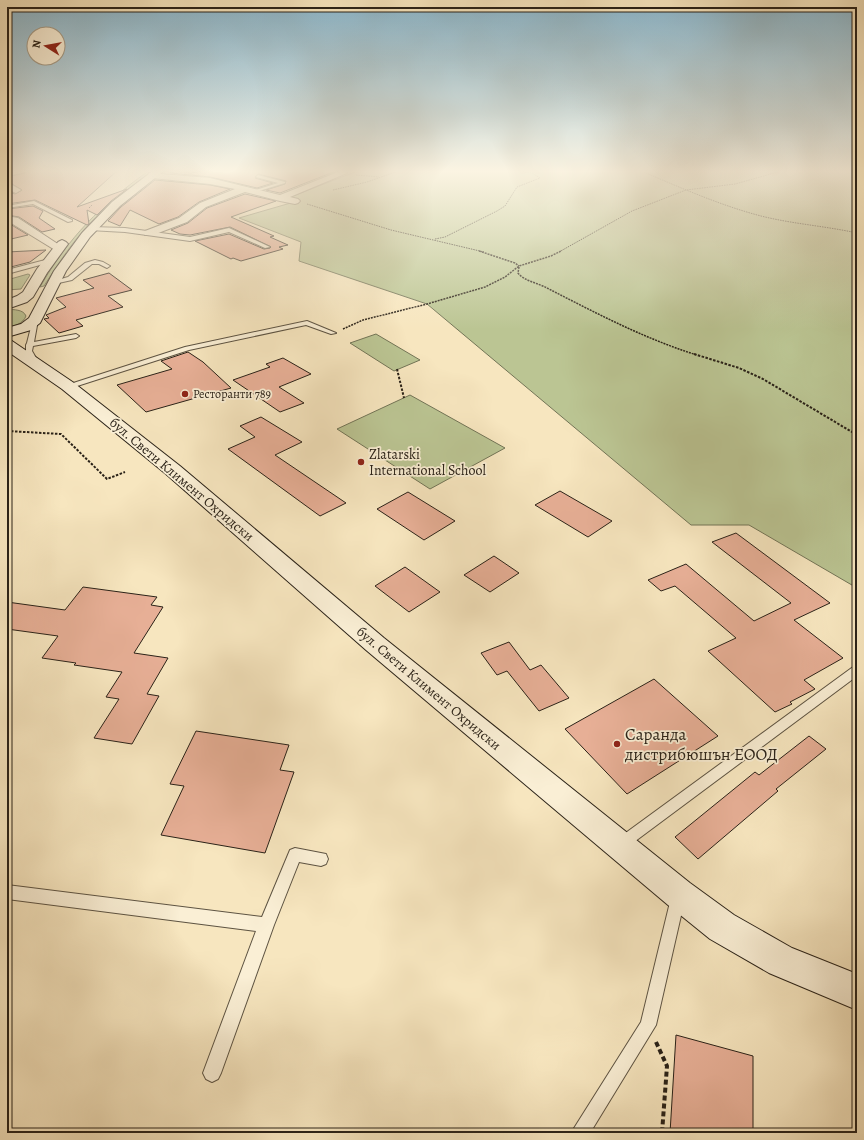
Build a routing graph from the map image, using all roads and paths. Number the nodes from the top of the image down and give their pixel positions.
1 (20, 223) edge
2 (63, 223) edge
3 (78, 223) edge
4 (97, 223) edge
5 (175, 223) edge
6 (368, 223) edge
7 (473, 223) edge
8 (610, 223) edge
9 (797, 223) edge
10 (71, 229) junction
11 (91, 229) junction
12 (149, 233) junction
13 (857, 233) edge
14 (45, 238) junction
15 (428, 239) junction
16 (267, 247) dead end
17 (59, 248) junction
18 (49, 261) junction
19 (107, 266) dead end
20 (519, 266) junction
21 (7, 272) edge
22 (54, 282) junction
23 (7, 305) edge
24 (33, 321) junction
25 (7, 333) edge
26 (333, 333) joint
27 (76, 336) dead end
28 (220, 336) dead end
29 (7, 344) edge
30 (187, 348) junction
31 (29, 353) junction
32 (397, 369) dead end
33 (68, 386) junction
34 (404, 398) dead end
35 (7, 431) edge
36 (857, 435) edge
37 (125, 472) dead end
38 (857, 670) edge
39 (620, 845) junction
40 (321, 859) dead end
41 (7, 892) edge
42 (678, 894) junction
43 (266, 925) junction
44 (857, 992) edge
45 (648, 1025) junction
46 (212, 1073) dead end
47 (580, 1133) edge
48 (662, 1133) edge

1 - 14 street
2 - 10 lane
3 - 10 main road
4 - 11 main road
5 - 12 street
6 - 15 path
7 - 15 path
8 - 20 path
9 - 13 path
10 - 14 street
10 - 17 main road
11 - 12 lane
11 - 22 main road
12 - 16 lane
14 - 17 street
15 - 20 path
17 - 18 main road
18 - 21 lane
18 - 23 main road
19 - 22 lane
20 - 26 path
20 - 36 path
22 - 24 main road
23 - 24 main road
24 - 25 main road
24 - 31 main road
26 - 30 lane
27 - 31 lane
28 - 30 lane
29 - 31 main road, бул. Свети Климент Охридски
30 - 33 lane
31 - 33 main road, бул. Свети Климент Охридски
32 - 34 path
33 - 39 main road, бул. Свети Климент Охридски
35 - 37 path
38 - 39 lane
39 - 42 main road, бул. Свети Климент Охридски
40 - 43 lane
41 - 43 lane
42 - 44 main road, бул. Свети Климент Охридски
42 - 45 lane
43 - 46 lane
45 - 47 lane
45 - 48 path

